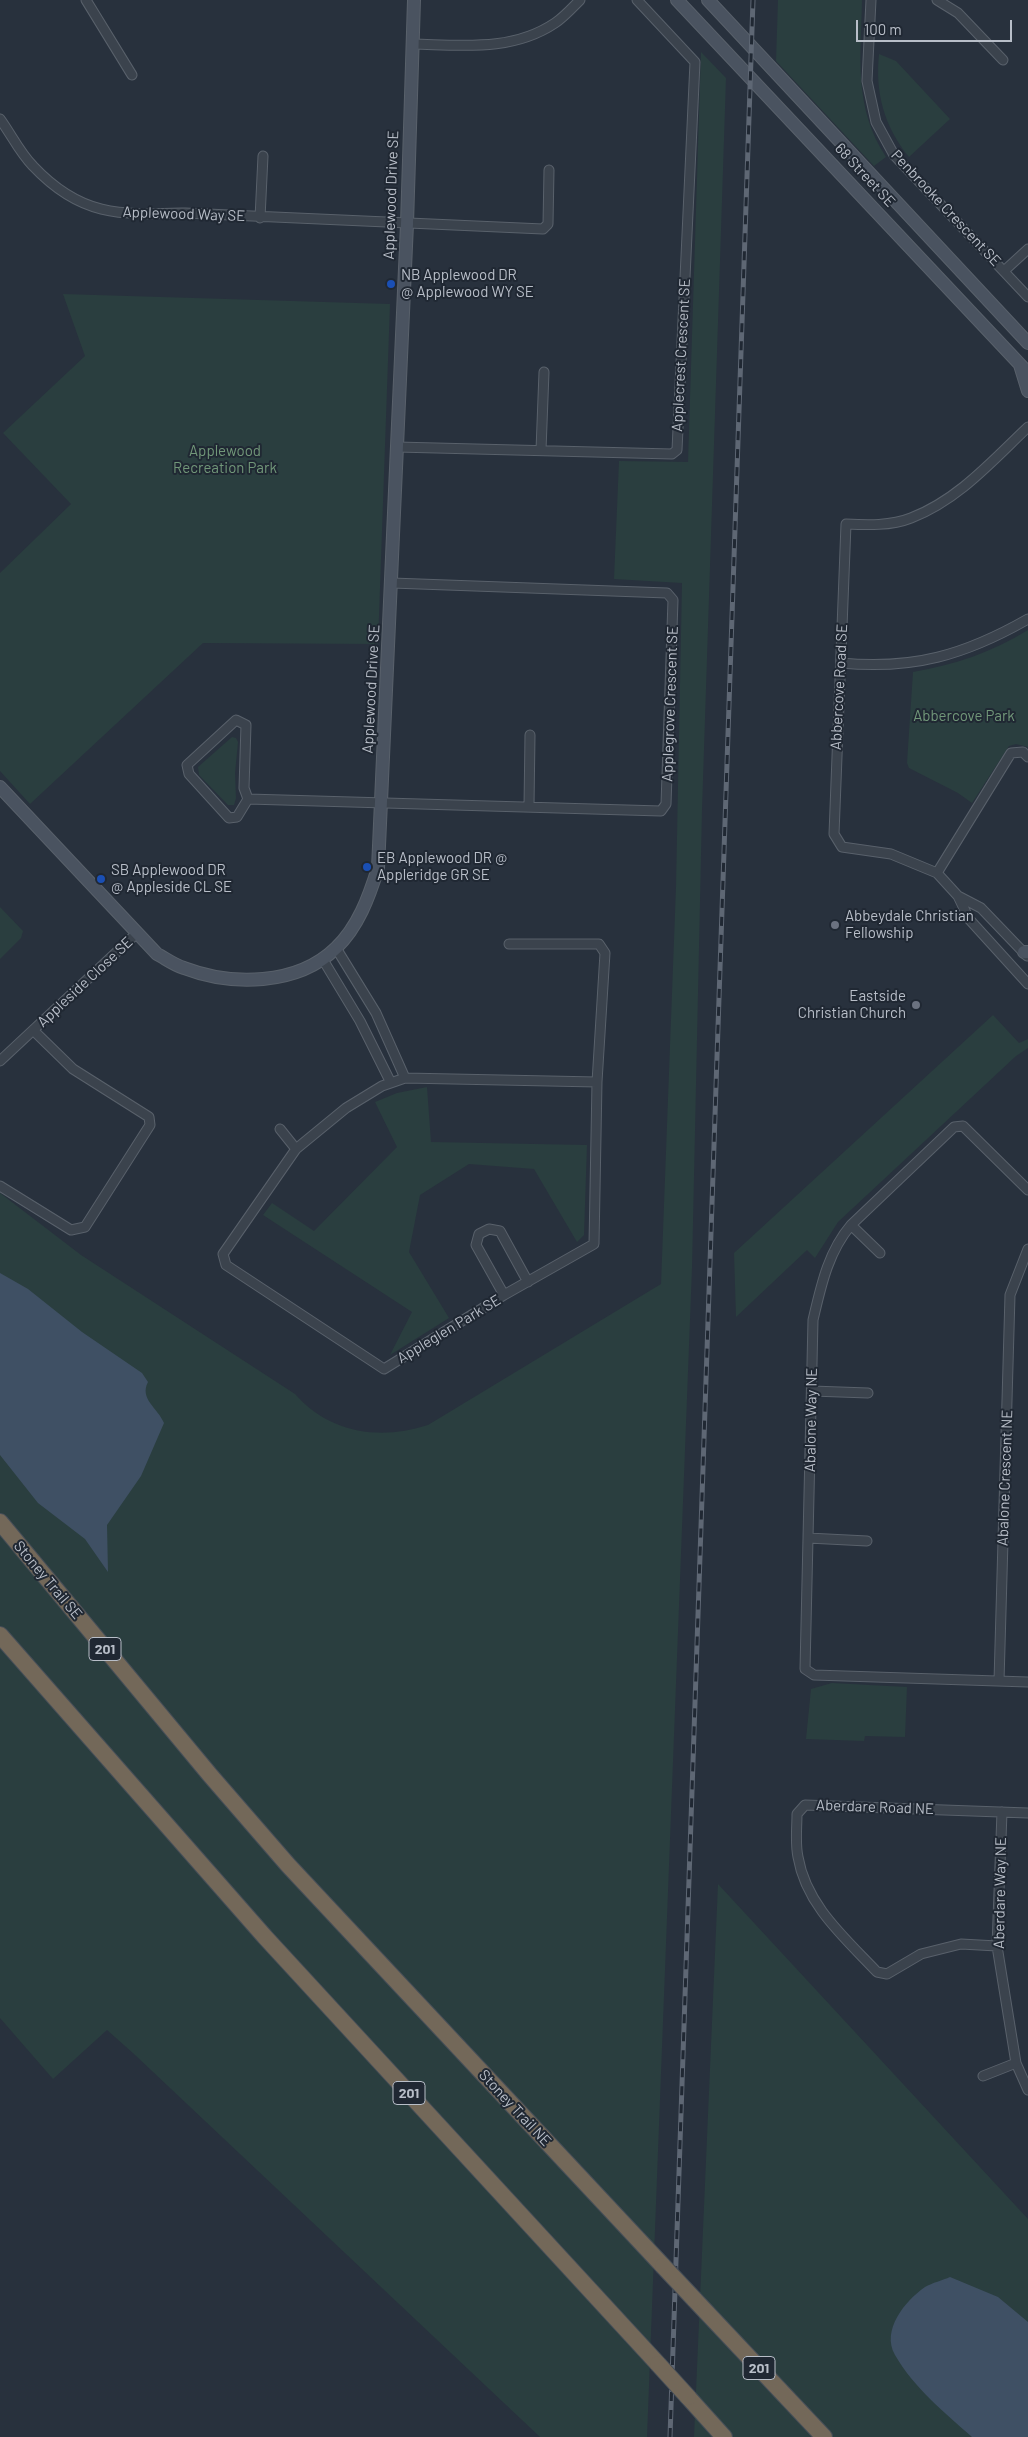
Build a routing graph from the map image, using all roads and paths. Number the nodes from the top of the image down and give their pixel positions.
1 (86, 0) edge
2 (414, 0) edge
3 (580, 0) edge
4 (637, 0) edge
5 (677, 0) edge
6 (708, 0) edge
7 (871, 0) edge
8 (937, 0) edge
9 (413, 44) junction
10 (1003, 60) dead end
11 (132, 75) dead end
12 (0, 119) edge
13 (263, 156) dead end
14 (549, 170) dead end
15 (260, 218) junction
16 (407, 224) junction
17 (1028, 249) edge
18 (1004, 271) junction
19 (1028, 296) edge
20 (1028, 343) edge
21 (1024, 369) edge
22 (544, 372) dead end
23 (1028, 391) edge
24 (1028, 427) edge
25 (397, 447) junction
26 (541, 450) junction
27 (392, 583) junction
28 (1028, 619) edge
29 (841, 662) junction
30 (530, 735) dead end
31 (1028, 757) edge
32 (0, 787) edge
33 (248, 799) junction
34 (381, 801) junction
35 (529, 806) junction
36 (937, 874) junction
37 (958, 896) junction
38 (137, 933) junction
39 (510, 944) dead end
40 (336, 948) junction
41 (1027, 954) edge
42 (322, 958) junction
43 (1028, 984) edge
44 (376, 1013) junction
45 (360, 1021) junction
46 (33, 1030) junction
47 (0, 1061) edge
48 (405, 1078) junction
49 (390, 1082) junction
50 (597, 1082) junction
51 (280, 1129) dead end
52 (296, 1149) junction
53 (0, 1186) edge
54 (1028, 1190) edge
55 (851, 1225) junction
56 (1028, 1249) edge
57 (880, 1253) dead end
58 (528, 1282) junction
59 (504, 1295) junction
60 (812, 1391) junction
61 (868, 1394) dead end
62 (0, 1522) edge
63 (808, 1538) junction
64 (867, 1541) dead end
65 (0, 1635) edge
66 (999, 1681) junction
67 (1028, 1682) edge
68 (210, 1776) joint
69 (1002, 1812) junction
70 (1028, 1813) edge
71 (997, 1946) junction
72 (1016, 2063) junction
73 (983, 2076) dead end
74 (1028, 2090) edge
75 (724, 2437) edge
76 (824, 2437) edge

1 - 11 street
2 - 9 street, Applewood Drive SE
3 - 9 street
4 - 26 street, Applecrest Crescent SE
5 - 21 street, 68 Street SE
6 - 20 street, 68 Street SE
7 - 18 street, Penbrooke Crescent SE
8 - 10 street
9 - 16 street, Applewood Drive SE
12 - 15 street, Applewood Way SE
13 - 15 street
14 - 16 street, Applewood Way SE
15 - 16 street, Applewood Way SE
16 - 25 street, Applewood Drive SE
17 - 18 street
18 - 19 street, Penbrooke Crescent SE
21 - 23 street
22 - 26 street
24 - 29 street, Abbercove Road SE
25 - 26 street, Applecrest Crescent SE
25 - 27 street, Applewood Drive SE
27 - 34 street, Applewood Drive SE
27 - 35 street, Applegrove Crescent SE
28 - 29 street
29 - 36 street, Abbercove Road SE
30 - 35 street
31 - 36 street
32 - 38 street, Applewood Drive SE
33 - 33 street
33 - 34 street, Applegrove Crescent SE
34 - 35 street, Applegrove Crescent SE
34 - 40 street, Applewood Drive SE
36 - 37 street
37 - 41 street
37 - 43 street
38 - 42 street, Applewood Drive SE
38 - 46 street, Appleside Close SE
39 - 50 street
40 - 42 street, Applewood Drive SE
40 - 44 street
42 - 45 street
44 - 45 street
44 - 48 street
45 - 49 street
46 - 47 street, Appleside Close SE
46 - 53 street, Appleside Close SE
48 - 49 street, Appleglen Park SE
48 - 50 street, Appleglen Park SE
49 - 52 street, Appleglen Park SE
50 - 58 street, Appleglen Park SE
51 - 52 street
52 - 59 street, Appleglen Park SE
54 - 55 street, Abalone Way NE
55 - 57 street
55 - 60 street, Abalone Way NE
56 - 66 street, Abalone Crescent NE
58 - 59 street, Appleglen Park SE
58 - 59 street
60 - 61 street
60 - 63 street, Abalone Way NE
62 - 68 highway, Stoney Trail SE / 201
63 - 64 street
63 - 66 street, Abalone Way NE
65 - 75 highway, 201, bridge
66 - 67 street
68 - 76 highway, Stoney Trail NE / 201, bridge
69 - 70 street, Aberdare Road NE
69 - 71 street, Aberdare Way NE
69 - 71 street, Aberdare Road NE
71 - 72 street, Aberdare Way NE
72 - 73 street
72 - 74 street, Aberdare Way NE

